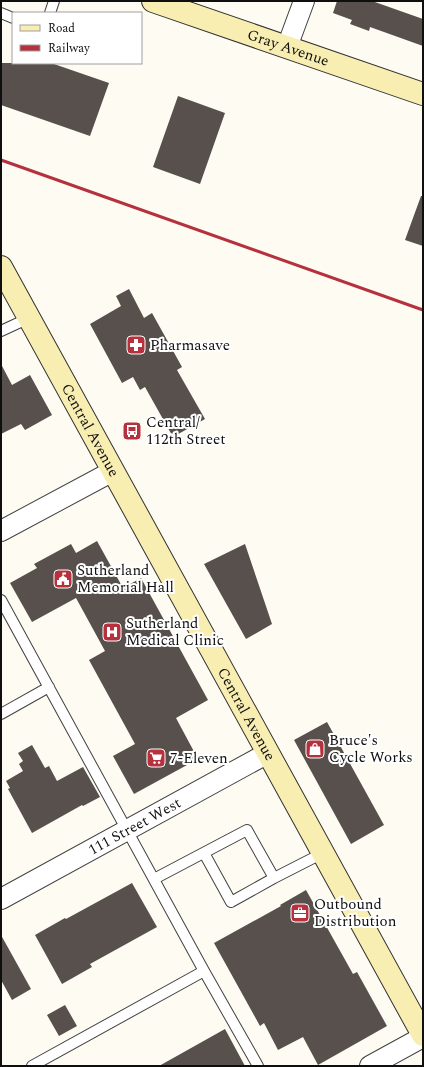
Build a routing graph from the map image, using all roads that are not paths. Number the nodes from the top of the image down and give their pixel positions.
1 (54, 1) edge
2 (154, 1) edge
3 (304, 1) edge
4 (50, 12) edge
5 (1, 13) edge
6 (12, 18) edge
7 (287, 46) junction
8 (423, 94) edge
9 (1, 267) edge
10 (29, 318) junction
11 (1, 332) edge
12 (113, 471) junction
13 (1, 531) edge
14 (1, 600) edge
15 (49, 687) junction
16 (1, 714) edge
17 (268, 753) junction
18 (127, 830) junction
19 (204, 853) junction
20 (323, 853) junction
21 (274, 878) junction
22 (154, 879) junction
23 (1, 899) edge
24 (204, 971) junction
25 (423, 1036) edge
26 (32, 1066) edge
27 (258, 1066) edge
28 (370, 1066) edge

1 - 4 lane
2 - 7 main road, Gray Avenue
3 - 7 street
5 - 6 lane
7 - 8 main road, Gray Avenue
9 - 10 main road, Central Avenue
10 - 11 lane
10 - 12 main road, Central Avenue
12 - 13 street
12 - 17 main road, Central Avenue
14 - 15 lane
15 - 16 lane
15 - 18 lane
17 - 18 street, 111 Street West
17 - 20 main road, Central Avenue
18 - 22 lane
18 - 23 street, 111 Street West
19 - 21 lane
19 - 21 lane
19 - 22 lane
20 - 21 lane
20 - 25 main road, Central Avenue
22 - 24 lane
24 - 26 lane
24 - 27 lane
25 - 28 street

